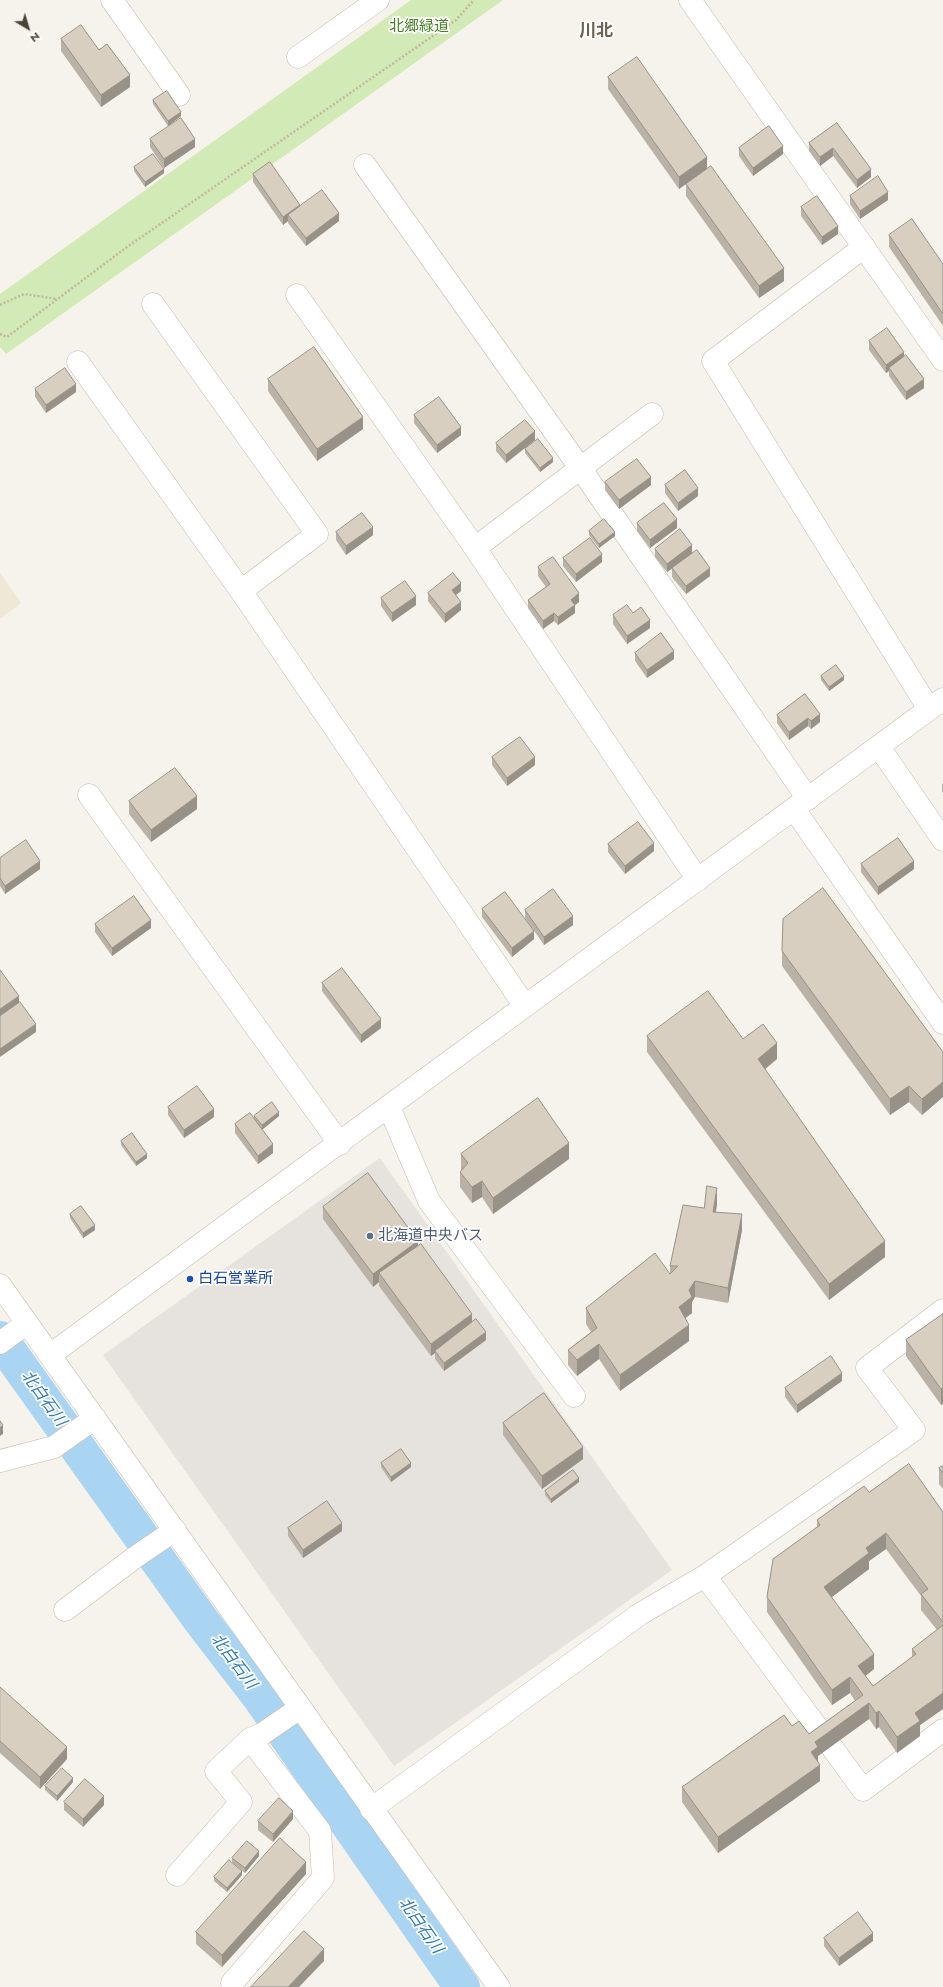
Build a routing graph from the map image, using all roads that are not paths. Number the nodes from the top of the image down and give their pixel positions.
1 (112, 0) edge
2 (378, 0) edge
3 (690, 0) edge
4 (298, 57) dead end
5 (179, 95) dead end
6 (365, 165) dead end
7 (864, 247) junction
8 (296, 295) dead end
9 (153, 304) dead end
10 (943, 360) edge
11 (78, 362) dead end
12 (652, 414) dead end
13 (581, 470) junction
14 (475, 548) junction
15 (241, 591) junction
16 (936, 704) edge
17 (879, 747) junction
18 (89, 795) dead end
19 (801, 804) junction
20 (943, 840) edge
21 (698, 880) junction
22 (525, 1006) junction
23 (943, 1023) edge
24 (389, 1107) junction
25 (340, 1144) junction
26 (0, 1285) edge
27 (943, 1310) edge
28 (14, 1333) edge
29 (50, 1355) junction
30 (574, 1396) dead end
31 (89, 1422) junction
32 (0, 1461) edge
33 (168, 1534) junction
34 (705, 1576) junction
35 (65, 1610) dead end
36 (295, 1711) junction
37 (943, 1730) edge
38 (256, 1737) junction
39 (371, 1809) junction
40 (177, 1875) dead end
41 (232, 1983) dead end
42 (499, 1987) edge

1 - 5 street
2 - 4 street
3 - 7 street
6 - 13 street
7 - 10 street
7 - 16 street
8 - 14 street
9 - 15 street
11 - 15 street
12 - 13 street
13 - 14 street
13 - 19 street
14 - 21 street
15 - 22 street
16 - 17 street
17 - 19 street
17 - 20 street
18 - 25 street
19 - 21 street
19 - 23 street
21 - 22 street
22 - 24 street
24 - 25 street
24 - 30 street
25 - 29 street
26 - 28 street
27 - 34 street
28 - 29 street
29 - 31 street
31 - 32 street
31 - 33 street
33 - 35 street
33 - 36 street
34 - 37 street
34 - 39 street
36 - 38 street
36 - 39 street
38 - 40 street
38 - 41 street
39 - 42 street

